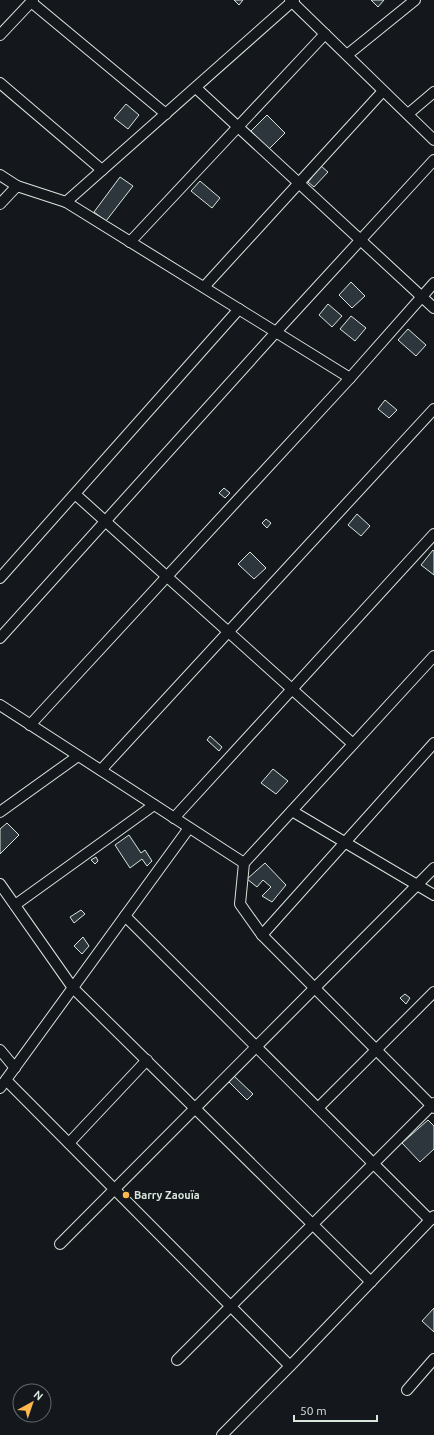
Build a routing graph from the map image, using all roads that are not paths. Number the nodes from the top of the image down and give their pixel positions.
1 (415, 0) edge
2 (32, 1) edge
3 (292, 1) edge
4 (325, 34) junction
5 (0, 35) edge
6 (347, 55) junction
7 (0, 84) edge
8 (196, 88) junction
9 (383, 91) junction
10 (434, 92) edge
11 (166, 114) junction
12 (408, 114) junction
13 (238, 127) junction
14 (434, 140) edge
15 (434, 160) edge
16 (102, 170) junction
17 (0, 175) edge
18 (299, 183) junction
19 (17, 186) junction
20 (66, 202) junction
21 (0, 204) edge
22 (360, 240) junction
23 (130, 242) junction
24 (434, 283) edge
25 (204, 288) junction
26 (422, 296) junction
27 (434, 308) edge
28 (239, 309) junction
29 (276, 332) junction
30 (350, 378) junction
31 (434, 409) edge
32 (75, 494) junction
33 (105, 521) junction
34 (434, 534) edge
35 (167, 577) junction
36 (0, 578) edge
37 (229, 632) junction
38 (0, 638) edge
39 (434, 656) edge
40 (292, 689) junction
41 (1, 708) edge
42 (30, 725) junction
43 (434, 743) edge
44 (353, 744) junction
45 (78, 756) junction
46 (100, 770) junction
47 (154, 805) junction
48 (292, 811) junction
49 (0, 812) edge
50 (174, 818) junction
51 (189, 828) junction
52 (345, 842) junction
53 (244, 863) junction
54 (434, 868) edge
55 (0, 884) edge
56 (418, 886) junction
57 (434, 895) edge
58 (15, 905) junction
59 (125, 916) junction
60 (262, 935) junction
61 (73, 988) junction
62 (315, 988) junction
63 (434, 992) edge
64 (257, 1047) junction
65 (0, 1050) edge
66 (376, 1050) junction
67 (147, 1060) junction
68 (14, 1068) junction
69 (3, 1084) edge
70 (433, 1106) edge
71 (318, 1108) junction
72 (196, 1109) junction
73 (69, 1144) junction
74 (374, 1164) junction
75 (115, 1190) junction
76 (432, 1218) edge
77 (313, 1224) junction
78 (60, 1244) dead end
79 (371, 1282) junction
80 (231, 1306) junction
81 (434, 1359) edge
82 (177, 1360) dead end
83 (290, 1366) junction
84 (407, 1390) dead end
85 (222, 1435) edge

1 - 6 street
2 - 5 street
2 - 11 street
3 - 4 street
3 - 8 street
4 - 6 street
4 - 13 street
6 - 9 street
7 - 16 street
8 - 11 street
8 - 13 street
9 - 12 street
9 - 18 street
10 - 12 street
11 - 16 street
12 - 14 street
13 - 18 street
13 - 23 street
15 - 22 street
16 - 20 street
17 - 19 street
18 - 22 street
18 - 25 street
19 - 20 street
19 - 21 street
20 - 23 street
22 - 26 street
22 - 29 street
23 - 25 street
24 - 26 street
25 - 28 street
26 - 27 street
26 - 30 street
28 - 29 street
28 - 32 street
29 - 30 street
29 - 33 street
30 - 35 street
31 - 37 street
32 - 33 street
32 - 36 street
33 - 35 street
33 - 38 street
34 - 40 street
35 - 37 street
35 - 42 street
37 - 40 street
37 - 46 street
39 - 44 street
40 - 44 street
40 - 50 street
41 - 42 street
42 - 45 street
43 - 52 street
44 - 48 street
45 - 46 street
45 - 49 street
46 - 47 street
47 - 50 street
47 - 58 street
48 - 52 street
48 - 53 street
50 - 51 street
51 - 53 street
51 - 59 street
52 - 56 street
52 - 60 street
53 - 60 street
54 - 56 street
55 - 58 street
56 - 57 street
56 - 62 street
58 - 61 street
59 - 61 street
59 - 64 street
60 - 62 street
61 - 67 street
61 - 68 street
62 - 64 street
62 - 66 street
63 - 66 street
64 - 71 street
64 - 72 street
65 - 68 street
66 - 70 street
66 - 71 street
67 - 72 street
67 - 73 street
68 - 69 street
69 - 73 street
70 - 74 street
71 - 74 street
72 - 75 street
72 - 77 street
73 - 75 street
74 - 76 street
74 - 77 street
75 - 78 street
75 - 80 street
76 - 79 street
77 - 79 street
77 - 80 street
79 - 83 street
80 - 82 street
80 - 83 street
81 - 84 street
83 - 85 street

